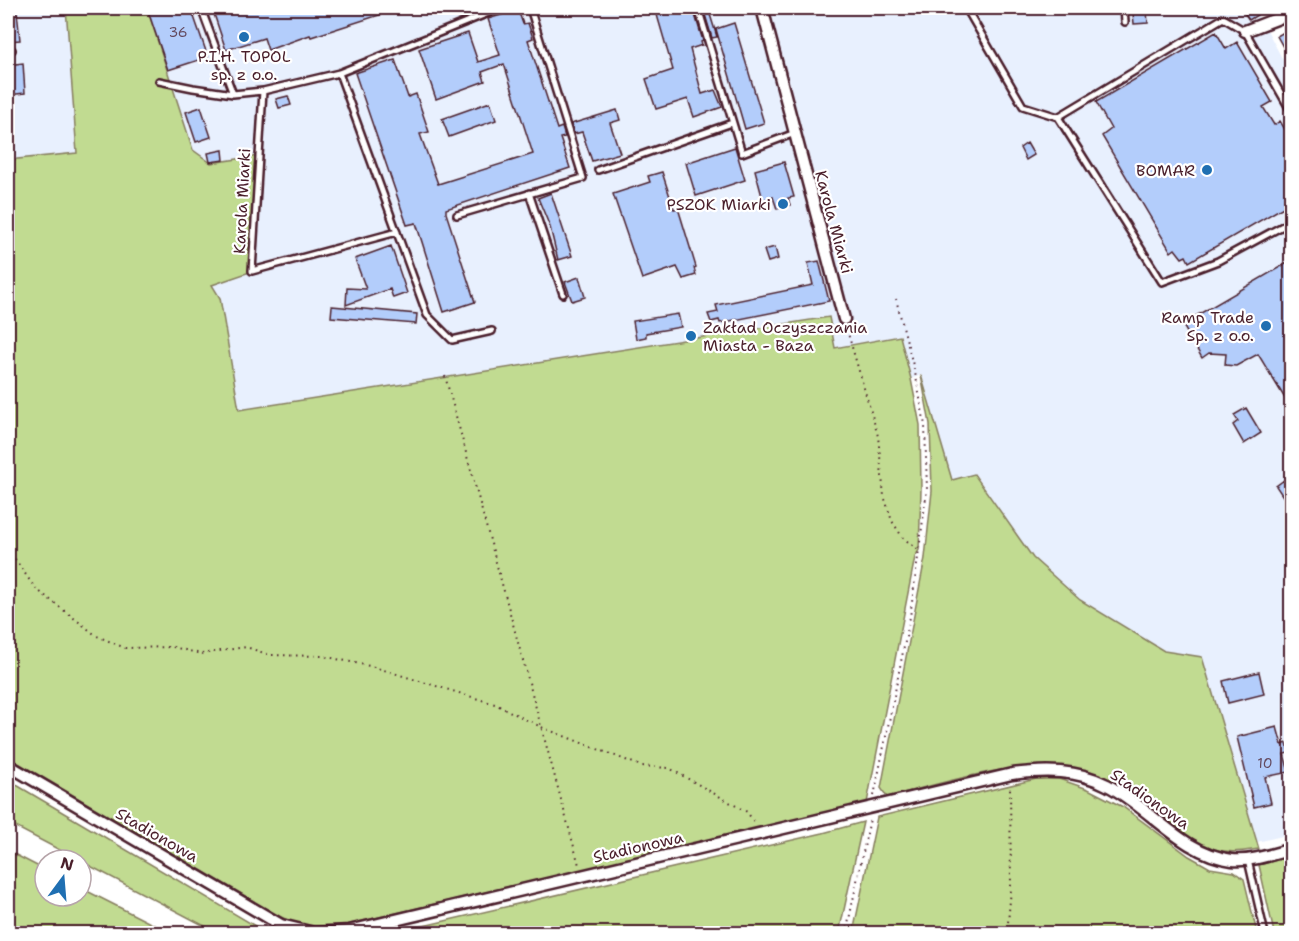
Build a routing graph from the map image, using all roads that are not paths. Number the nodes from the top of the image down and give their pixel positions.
1 (201, 8) edge
2 (501, 8) edge
3 (530, 8) edge
4 (698, 8) edge
5 (762, 8) edge
6 (966, 8) edge
7 (1124, 8) edge
8 (1292, 13) edge
9 (1125, 22) dead end
10 (1245, 31) junction
11 (339, 73) junction
12 (159, 81) dead end
13 (263, 91) junction
14 (233, 94) junction
15 (1292, 113) edge
16 (1058, 117) junction
17 (732, 123) junction
18 (795, 132) junction
19 (598, 170) dead end
20 (529, 193) junction
21 (457, 215) dead end
22 (1292, 221) edge
23 (397, 232) junction
24 (562, 294) dead end
25 (844, 319) road end
26 (492, 331) dead end
27 (8, 765) edge
28 (1292, 849) edge
29 (1248, 859) junction
30 (1265, 933) edge

1 - 14 lane
2 - 11 lane
3 - 20 lane
4 - 17 lane
5 - 18 street, Karola Miarki
6 - 16 lane
7 - 9 lane
8 - 10 street
10 - 15 lane
10 - 16 lane
11 - 13 lane
11 - 23 lane
12 - 14 lane
13 - 14 lane
13 - 23 lane, Karola Miarki
16 - 22 lane
17 - 18 lane
17 - 19 lane
18 - 25 street, Karola Miarki
20 - 21 lane
20 - 24 lane
23 - 26 lane
27 - 29 street, Stadionowa
28 - 29 street, Stadionowa
29 - 30 lane

